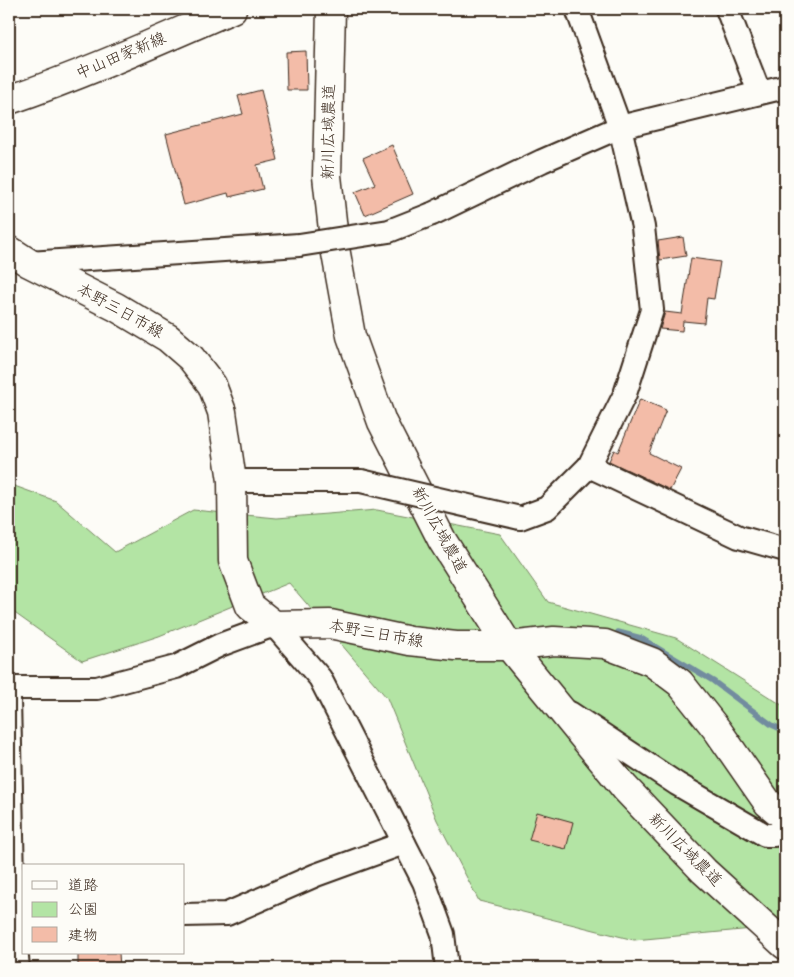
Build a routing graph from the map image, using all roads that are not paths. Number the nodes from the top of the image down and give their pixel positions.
1 (232, 9) edge
2 (331, 9) edge
3 (577, 9) edge
4 (727, 9) edge
5 (785, 87) edge
6 (759, 92) junction
7 (9, 100) edge
8 (620, 127) junction
9 (19, 256) edge
10 (589, 466) junction
11 (232, 481) junction
12 (785, 550) edge
13 (274, 625) junction
14 (509, 646) junction
15 (9, 688) edge
16 (9, 699) edge
17 (556, 705) junction
18 (785, 818) edge
19 (785, 830) edge
20 (404, 843) junction
21 (185, 915) edge
22 (15, 924) edge
23 (785, 945) edge
24 (18, 968) edge
25 (447, 968) edge

1 - 7 main road, 中山田家新線
2 - 14 main road, 新川広域農道
3 - 8 street
4 - 6 street
5 - 6 street
6 - 8 street
8 - 9 street, bridge
8 - 10 street
9 - 11 main road, 本野三日市線
10 - 11 street, bridge
10 - 12 street
11 - 13 main road, 本野三日市線
13 - 14 main road, 本野三日市線
13 - 15 street
13 - 20 street
14 - 17 main road, 新川広域農道
14 - 18 main road, 本野三日市線
16 - 22 street
17 - 19 street
17 - 23 main road, 新川広域農道
20 - 21 street
20 - 25 street
22 - 24 street

